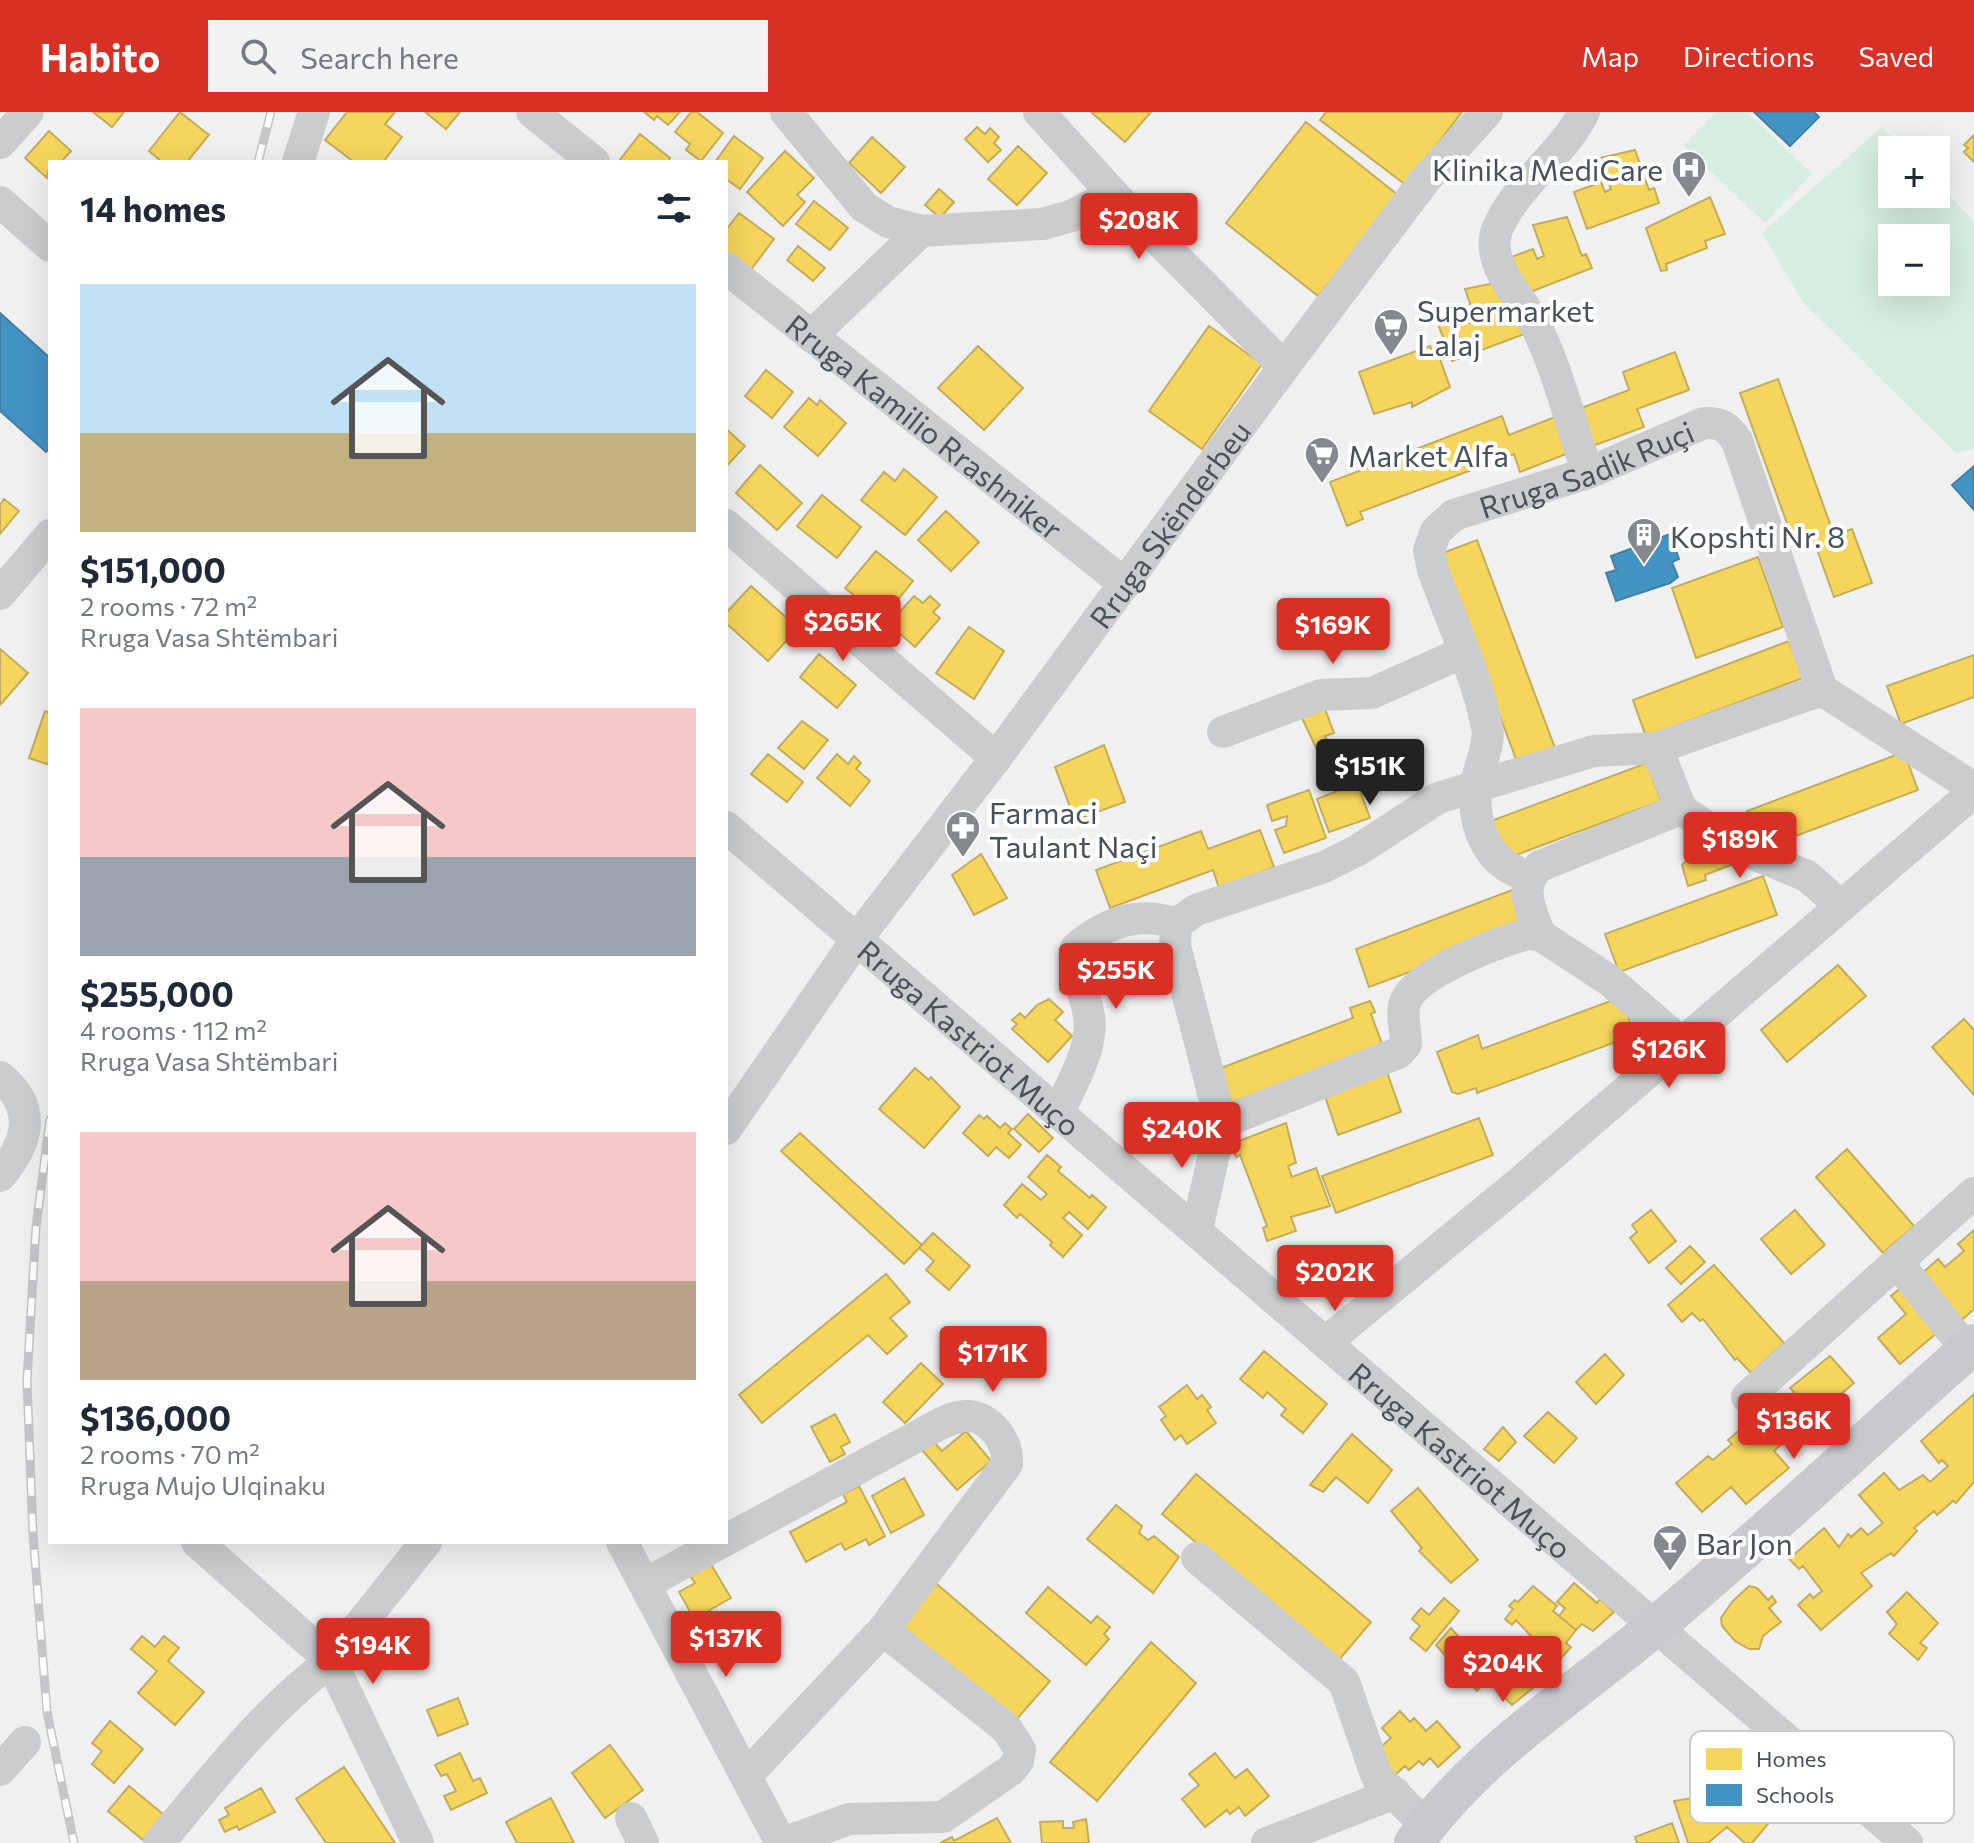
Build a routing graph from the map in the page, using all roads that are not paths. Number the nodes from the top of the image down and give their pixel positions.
1 (28, 112) edge
2 (314, 112) edge
3 (532, 112) edge
4 (786, 112) edge
5 (1039, 112) edge
6 (1487, 112) edge
7 (1584, 112) edge
8 (0, 143) edge
9 (303, 160) edge
10 (592, 160) edge
11 (1113, 194) junction
12 (0, 202) edge
13 (921, 231) junction
14 (48, 244) edge
15 (728, 270) edge
16 (811, 336) junction
17 (1284, 367) junction
18 (1588, 473) junction
19 (728, 527) edge
20 (48, 537) edge
21 (1125, 584) junction
22 (0, 594) edge
23 (1464, 652) junction
24 (1822, 690) junction
25 (1223, 732) dead end
26 (1657, 748) junction
27 (996, 758) junction
28 (1476, 786) junction
29 (1974, 790) edge
30 (1681, 809) junction
31 (728, 829) edge
32 (1529, 876) junction
33 (1841, 906) junction
34 (1176, 924) junction
35 (1540, 935) junction
36 (857, 939) junction
37 (1682, 1043) junction
38 (0, 1077) edge
39 (1059, 1112) junction
40 (1221, 1123) junction
41 (728, 1125) edge
42 (0, 1176) edge
43 (1974, 1193) edge
44 (1197, 1230) junction
45 (1897, 1262) junction
46 (1326, 1342) junction
47 (1971, 1347) edge
48 (1747, 1397) dead end
49 (728, 1539) edge
50 (199, 1544) edge
51 (424, 1544) edge
52 (623, 1544) edge
53 (718, 1544) edge
54 (1197, 1558) dead end
55 (645, 1584) junction
56 (1656, 1626) junction
57 (883, 1630) junction
58 (331, 1661) junction
59 (1777, 1731) edge
60 (25, 1742) dead end
61 (0, 1770) edge
62 (746, 1776) junction
63 (1395, 1793) junction
64 (1884, 1823) edge
65 (1420, 1835) edge
66 (159, 1843) edge
67 (418, 1843) edge
68 (782, 1843) edge
69 (1267, 1843) edge
70 (1907, 1843) edge

1 - 8 street
2 - 9 street
3 - 10 street
4 - 13 street
5 - 11 street
6 - 17 street, Rruga Skënderbeu
7 - 18 street
11 - 13 street
11 - 17 street
12 - 14 street
13 - 16 street
15 - 16 street, Rruga Kamilio Rrashniker
16 - 21 street, Rruga Kamilio Rrashniker
17 - 21 street, Rruga Skënderbeu
18 - 23 street, Rruga Sadik Ruçi
18 - 24 street, Rruga Sadik Ruçi
19 - 27 street
20 - 22 street
21 - 27 street, Rruga Skënderbeu
23 - 25 street
23 - 28 street, Rruga Sadik Ruçi
24 - 26 street
24 - 29 street
26 - 28 street
26 - 30 street
27 - 36 street, Rruga Skënderbeu
28 - 32 street, Rruga Sadik Ruçi
28 - 34 street
29 - 33 street
30 - 32 street
30 - 33 street
31 - 36 street, Rruga Kastriot Muço
32 - 35 street
33 - 37 street
34 - 39 street
34 - 40 street
35 - 37 street
35 - 40 street
36 - 39 street, Rruga Kastriot Muço
36 - 41 street, Rruga Skënderbeu
37 - 46 street
38 - 42 street
39 - 44 street, Rruga Kastriot Muço
40 - 44 street
43 - 45 street
44 - 46 street, Rruga Kastriot Muço
45 - 47 street
45 - 48 street
46 - 56 street, Rruga Kastriot Muço
47 - 56 main road
49 - 57 street
50 - 58 street
51 - 58 street
52 - 55 street
53 - 55 street
54 - 63 street
55 - 62 street
56 - 59 street, Rruga Kastriot Muço
56 - 65 main road
57 - 62 street
57 - 68 street
58 - 66 street
58 - 67 street
60 - 61 street
62 - 68 street
63 - 65 street
63 - 69 street
64 - 70 street, Rruga Kastriot Muço

